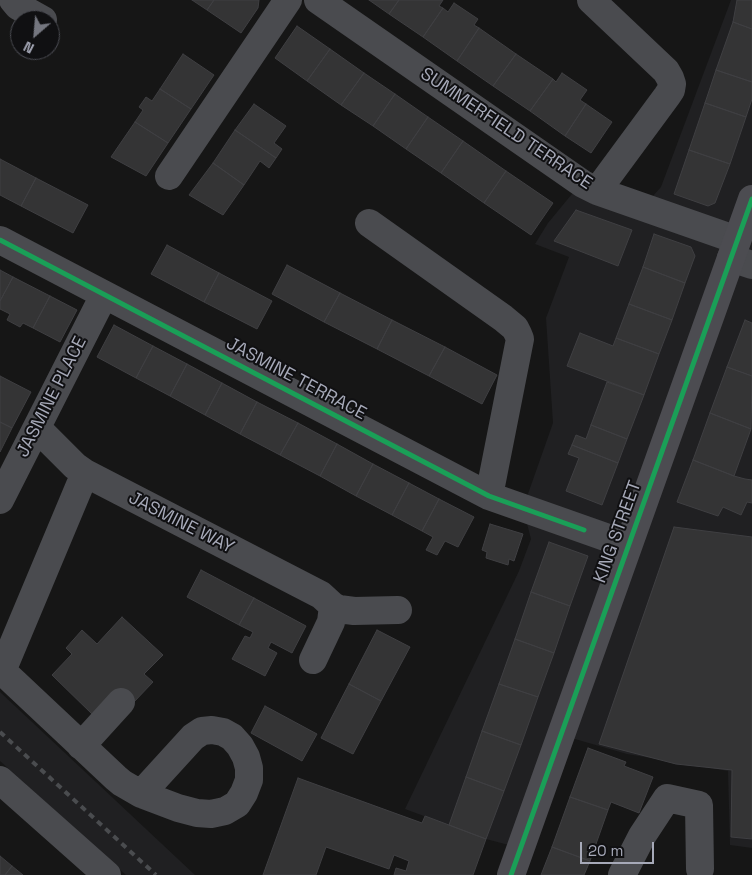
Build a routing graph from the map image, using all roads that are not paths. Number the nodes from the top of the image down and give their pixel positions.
1 (13, 0) edge
2 (288, 0) edge
3 (318, 0) edge
4 (591, 0) edge
5 (25, 10) edge
6 (169, 176) dead end
7 (597, 191) junction
8 (752, 199) edge
9 (369, 223) dead end
10 (0, 240) edge
11 (740, 254) edge
12 (104, 294) junction
13 (37, 428) junction
14 (85, 473) junction
15 (489, 496) junction
16 (0, 500) edge
17 (628, 546) junction
18 (333, 606) junction
19 (398, 610) dead end
20 (313, 660) dead end
21 (1, 670) edge
22 (121, 702) dead end
23 (89, 752) junction
24 (0, 780) edge
25 (141, 794) dead end
26 (700, 869) dead end
27 (107, 875) edge
28 (511, 875) edge
29 (622, 875) edge

1 - 5 street
2 - 6 street
3 - 7 street, SUMMERFIELD TERRACE
4 - 7 street
7 - 11 street, SUMMERFIELD TERRACE
8 - 11 main road, KING STREET
9 - 15 street
10 - 12 street, JASMINE TERRACE
11 - 17 main road, KING STREET
12 - 13 street, JASMINE PLACE
12 - 15 street, JASMINE TERRACE
13 - 14 street, JASMINE WAY
13 - 16 street, JASMINE PLACE
14 - 18 street, JASMINE WAY
14 - 21 street
15 - 17 street, JASMINE TERRACE
17 - 28 main road, KING STREET
18 - 19 street, JASMINE WAY
18 - 20 street
21 - 23 street
22 - 23 street
23 - 25 street
24 - 27 street
26 - 29 street

